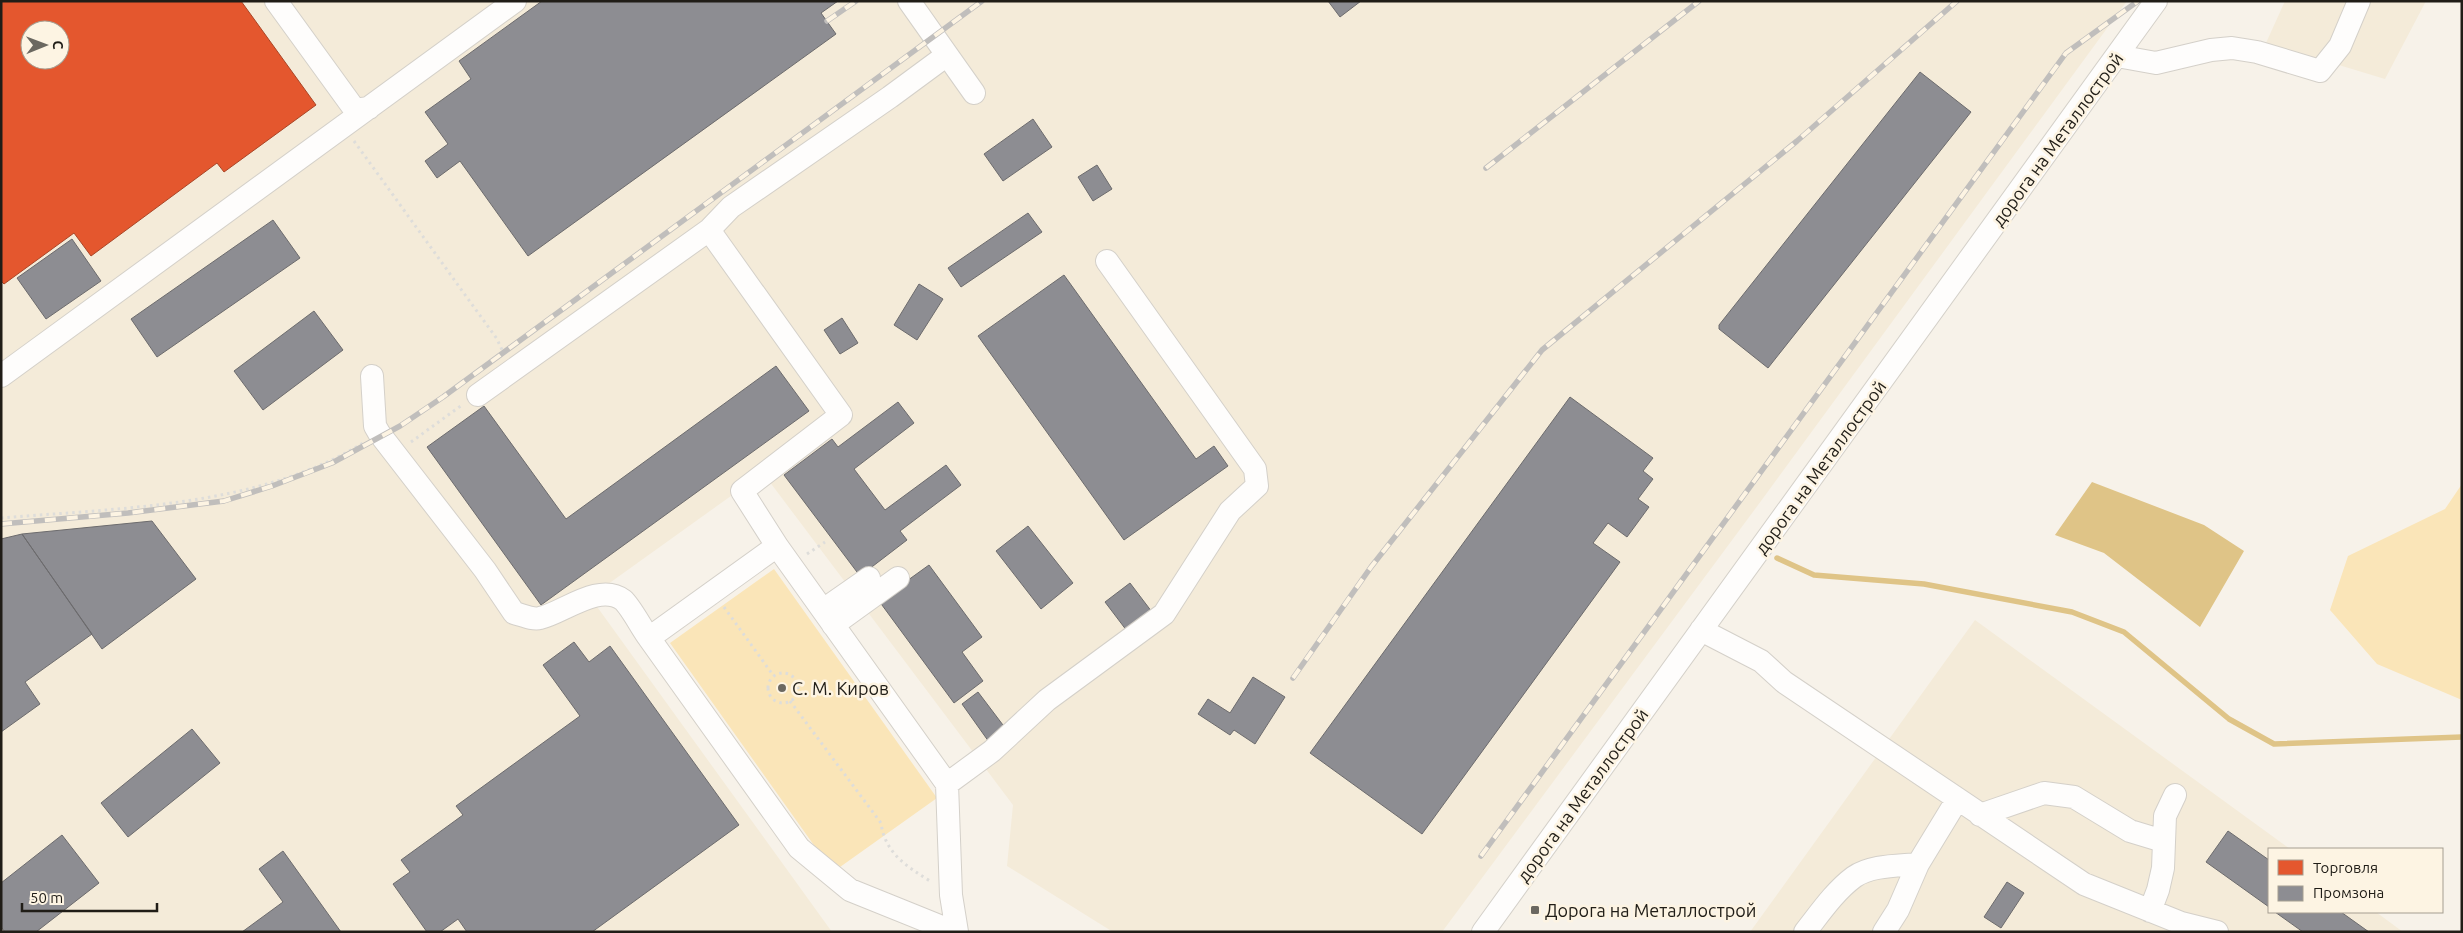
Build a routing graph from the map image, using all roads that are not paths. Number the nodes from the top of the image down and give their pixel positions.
1 (276, 1) edge
2 (515, 1) edge
3 (908, 1) edge
4 (2156, 1) edge
5 (2359, 1) edge
6 (947, 55) junction
7 (2117, 56) junction
8 (974, 93) dead end
9 (369, 108) junction
10 (710, 230) junction
11 (1107, 261) dead end
12 (1, 376) edge
13 (372, 376) dead end
14 (478, 395) road end
15 (777, 546) junction
16 (869, 578) dead end
17 (898, 578) dead end
18 (828, 618) junction
19 (1701, 630) junction
20 (649, 638) junction
21 (947, 784) junction
22 (2175, 795) dead end
23 (1957, 800) junction
24 (1980, 815) junction
25 (2163, 840) junction
26 (1918, 864) junction
27 (2150, 910) junction
28 (956, 932) edge
29 (1483, 932) edge
30 (1805, 932) edge
31 (1884, 932) edge
32 (2217, 932) edge

1 - 9 street
2 - 9 street
3 - 6 street
4 - 7 street, дорога на Металлострой
5 - 7 street
6 - 8 street
6 - 10 street
7 - 19 street, дорога на Металлострой
9 - 12 street
10 - 14 street
10 - 15 street
11 - 21 street
13 - 20 street
15 - 18 street
15 - 20 street
16 - 18 street
17 - 18 street
18 - 21 street
19 - 23 street
19 - 29 street, дорога на Металлострой
20 - 28 street
21 - 28 street
22 - 25 street
23 - 24 street
23 - 26 street
24 - 25 street
24 - 27 street
25 - 27 street
26 - 30 street
26 - 31 street
27 - 32 street

